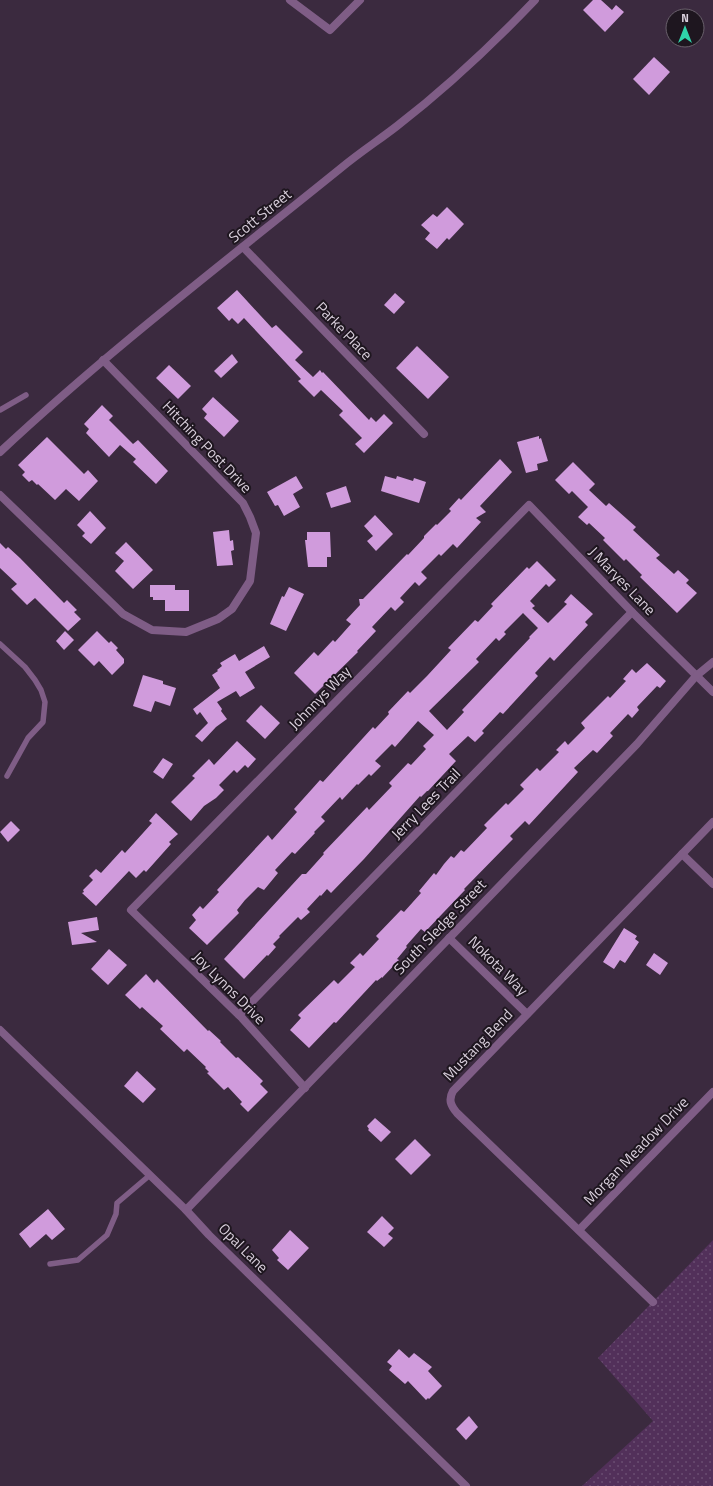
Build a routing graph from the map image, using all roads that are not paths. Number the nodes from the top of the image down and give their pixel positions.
1 (290, 0) edge
2 (360, 0) edge
3 (535, 0) edge
4 (243, 247) junction
5 (103, 360) junction
6 (26, 395) dead end
7 (0, 410) edge
8 (424, 434) dead end
9 (0, 452) edge
10 (0, 495) edge
11 (529, 505) joint
12 (632, 612) junction
13 (0, 644) edge
14 (713, 662) edge
15 (696, 676) junction
16 (713, 692) edge
17 (7, 776) dead end
18 (713, 822) edge
19 (682, 854) junction
20 (713, 884) edge
21 (131, 910) joint
22 (449, 938) junction
23 (527, 1014) junction
24 (239, 1016) junction
25 (0, 1030) edge
26 (305, 1088) junction
27 (713, 1092) edge
28 (150, 1175) junction
29 (186, 1210) junction
30 (579, 1230) junction
31 (50, 1264) dead end
32 (653, 1302) dead end
33 (466, 1486) edge

1 - 2 street
3 - 4 street, Scott Street
4 - 5 street, Scott Street
4 - 8 street, Parke Place
5 - 9 street, Scott Street
5 - 10 street, Hitching Post Drive
6 - 7 lane
11 - 12 street, J Maryes Lane
11 - 21 street, Johnnys Way
12 - 15 street, J Maryes Lane
12 - 24 street, Jerry Lees Trail
13 - 17 lane
14 - 15 street, South Sledge Street
15 - 16 street
15 - 22 street, South Sledge Street
18 - 19 street, Mustang Bend
19 - 20 street
19 - 23 street, Mustang Bend
21 - 24 street, Joy Lynns Drive
22 - 23 street, Nokota Way
22 - 26 street, South Sledge Street
23 - 30 street, Mustang Bend
24 - 26 street, Joy Lynns Drive
25 - 28 street, Opal Lane
26 - 29 street, South Sledge Street
27 - 30 street, Morgan Meadow Drive
28 - 29 street, Opal Lane
28 - 31 lane
29 - 33 street, Opal Lane
30 - 32 street, Mustang Bend

